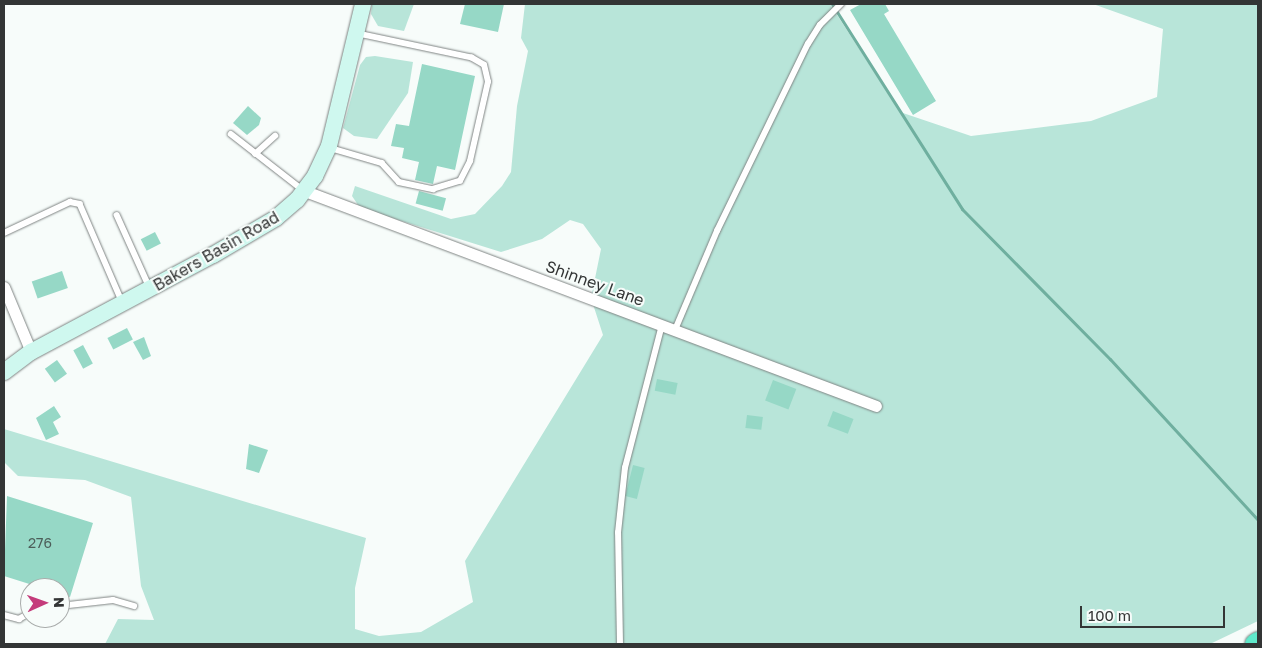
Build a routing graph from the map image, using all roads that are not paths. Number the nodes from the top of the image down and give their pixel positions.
1 (363, 4) edge
2 (841, 4) edge
3 (356, 34) junction
4 (230, 134) dead end
5 (274, 136) dead end
6 (328, 148) junction
7 (255, 154) junction
8 (305, 191) junction
9 (117, 215) dead end
10 (4, 233) edge
11 (4, 287) edge
12 (150, 289) junction
13 (123, 304) junction
14 (662, 325) junction
15 (675, 330) junction
16 (31, 352) junction
17 (4, 372) edge
18 (876, 406) dead end
19 (70, 605) edge
20 (134, 606) dead end
21 (4, 615) edge
22 (20, 618) edge
23 (1258, 642) edge
24 (620, 644) edge
25 (1255, 644) edge

1 - 3 main road, Bakers Basin Road
2 - 15 lane
3 - 6 main road, Bakers Basin Road
3 - 6 lane
4 - 7 lane
5 - 7 lane
6 - 8 main road, Bakers Basin Road
7 - 8 lane
8 - 12 main road, Bakers Basin Road
8 - 14 street, Shinney Lane
9 - 12 lane
10 - 13 lane
11 - 16 street
12 - 13 main road, Bakers Basin Road
13 - 16 main road, Bakers Basin Road
14 - 15 street, Shinney Lane
14 - 24 lane
15 - 18 street, Shinney Lane
16 - 17 main road, Bakers Basin Road
19 - 20 lane
21 - 22 lane
23 - 25 highway

